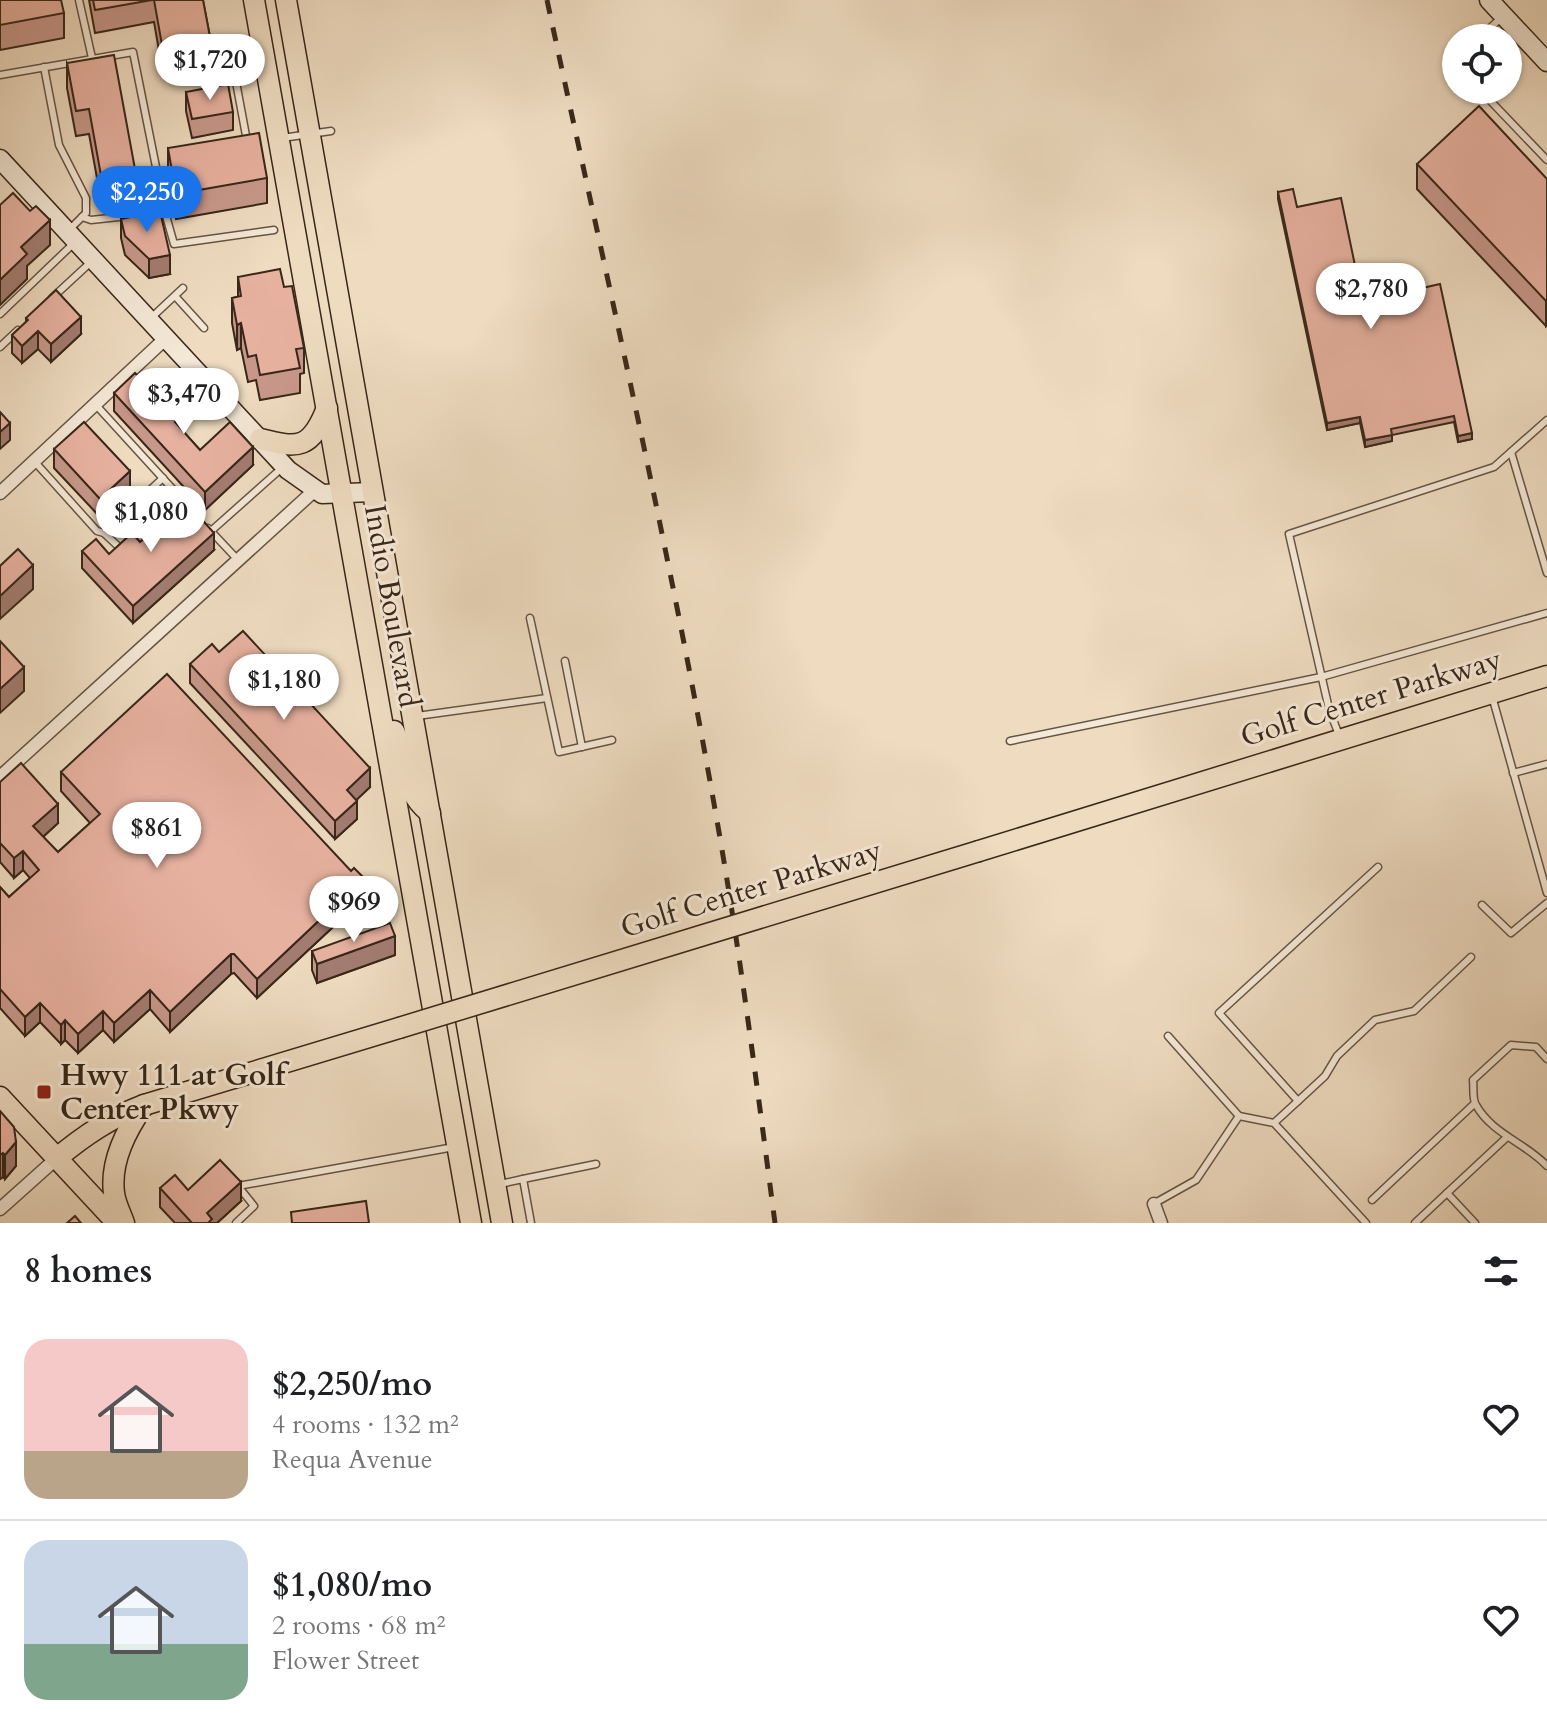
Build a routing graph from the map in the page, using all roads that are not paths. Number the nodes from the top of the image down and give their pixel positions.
1 (79, 0) edge
2 (254, 0) edge
3 (286, 0) edge
4 (1489, 0) edge
5 (1503, 15) junction
6 (1494, 24) edge
7 (92, 58) junction
8 (1547, 62) edge
9 (44, 67) junction
10 (0, 75) edge
11 (236, 82) dead end
12 (1493, 104) edge
13 (331, 131) dead end
14 (310, 134) junction
15 (278, 138) junction
16 (247, 142) edge
17 (0, 159) edge
18 (1547, 160) edge
19 (165, 212) junction
20 (82, 217) junction
21 (274, 230) dead end
22 (72, 236) junction
23 (93, 260) junction
24 (183, 288) dead end
25 (175, 296) junction
26 (45, 305) edge
27 (0, 314) edge
28 (149, 320) junction
29 (22, 326) edge
30 (204, 328) dead end
31 (166, 338) junction
32 (0, 347) edge
33 (95, 404) junction
34 (327, 408) junction
35 (1547, 420) edge
36 (260, 439) junction
37 (1511, 452) junction
38 (34, 461) junction
39 (285, 466) junction
40 (163, 478) junction
41 (315, 490) junction
42 (372, 492) junction
43 (0, 493) edge
44 (341, 495) junction
45 (192, 510) edge
46 (201, 520) edge
47 (211, 531) junction
48 (104, 533) junction
49 (121, 549) edge
50 (238, 560) junction
51 (1547, 573) edge
52 (1547, 613) edge
53 (530, 618) dead end
54 (565, 661) dead end
55 (1547, 676) edge
56 (1321, 677) junction
57 (1491, 693) junction
58 (547, 698) junction
59 (378, 699) junction
60 (413, 717) junction
61 (1341, 739) junction
62 (612, 740) dead end
63 (1010, 741) dead end
64 (582, 747) junction
65 (1547, 764) edge
66 (1513, 773) junction
67 (0, 777) edge
68 (430, 813) junction
69 (1378, 867) dead end
70 (1547, 893) edge
71 (1547, 903) edge
72 (1482, 905) dead end
73 (1471, 957) dead end
74 (1168, 1036) dead end
75 (1547, 1059) edge
76 (0, 1097) edge
77 (1298, 1101) junction
78 (1474, 1104) junction
79 (144, 1105) junction
80 (1239, 1116) junction
81 (1274, 1123) junction
82 (1506, 1138) junction
83 (458, 1147) junction
84 (57, 1158) junction
85 (596, 1164) dead end
86 (1547, 1166) edge
87 (523, 1179) junction
88 (495, 1185) junction
89 (1447, 1193) junction
90 (1372, 1200) dead end
91 (1154, 1204) joint
92 (0, 1209) edge
93 (117, 1223) edge
94 (124, 1223) edge
95 (236, 1223) edge
96 (471, 1223) edge
97 (502, 1223) edge
98 (531, 1223) edge
99 (1161, 1223) edge
100 (1366, 1223) edge
101 (1415, 1223) edge
102 (1475, 1223) edge

1 - 7 lane
2 - 15 main road, Indio Boulevard
3 - 14 main road, Indio Boulevard
4 - 5 street
5 - 6 lane
5 - 8 street
7 - 9 lane
7 - 19 lane
9 - 10 lane
9 - 20 lane
11 - 16 lane
12 - 18 lane
13 - 14 lane
14 - 15 lane
14 - 42 main road, Indio Boulevard
15 - 34 main road, Indio Boulevard
17 - 22 street
19 - 20 lane
19 - 21 lane
20 - 22 lane
22 - 23 street
22 - 27 lane
23 - 26 lane
23 - 28 street
24 - 25 lane
25 - 28 lane
25 - 30 lane
28 - 31 street
29 - 32 lane
31 - 33 street
31 - 36 street
33 - 38 street
33 - 40 lane
34 - 36 main road
34 - 44 main road, Indio Boulevard
35 - 37 lane
36 - 39 street
37 - 51 lane
37 - 56 lane
38 - 43 street
38 - 48 lane
39 - 41 street
39 - 47 lane
40 - 45 lane
40 - 48 lane
41 - 44 street
41 - 50 street
42 - 44 street
42 - 60 main road, Indio Boulevard
44 - 59 main road, Indio Boulevard
46 - 47 lane
47 - 50 lane
48 - 49 lane
50 - 67 street
52 - 56 lane
53 - 58 lane
54 - 64 lane
55 - 57 main road, Golf Center Parkway
56 - 61 lane
56 - 63 lane
57 - 61 main road, Golf Center Parkway
57 - 66 lane
58 - 60 lane
58 - 64 lane
59 - 68 main road
59 - 83 main road, Indio Boulevard
60 - 68 main road, Indio Boulevard
61 - 79 main road, Golf Center Parkway, bridge
62 - 64 lane
65 - 66 lane
66 - 70 lane
68 - 88 main road, Indio Boulevard
69 - 77 lane
71 - 72 lane
73 - 77 lane
74 - 80 lane
75 - 78 lane
76 - 84 main road
77 - 81 lane
78 - 82 lane
78 - 90 lane
79 - 84 main road, Golf Center Parkway
79 - 94 main road
80 - 81 lane
80 - 91 lane
81 - 100 lane
82 - 86 lane
82 - 89 lane
83 - 95 lane
83 - 96 main road, Indio Boulevard
84 - 92 street, Golf Center Parkway
84 - 93 main road
85 - 87 lane
87 - 88 lane
87 - 98 lane
88 - 97 main road, Indio Boulevard
89 - 101 lane
89 - 102 lane
91 - 99 street

